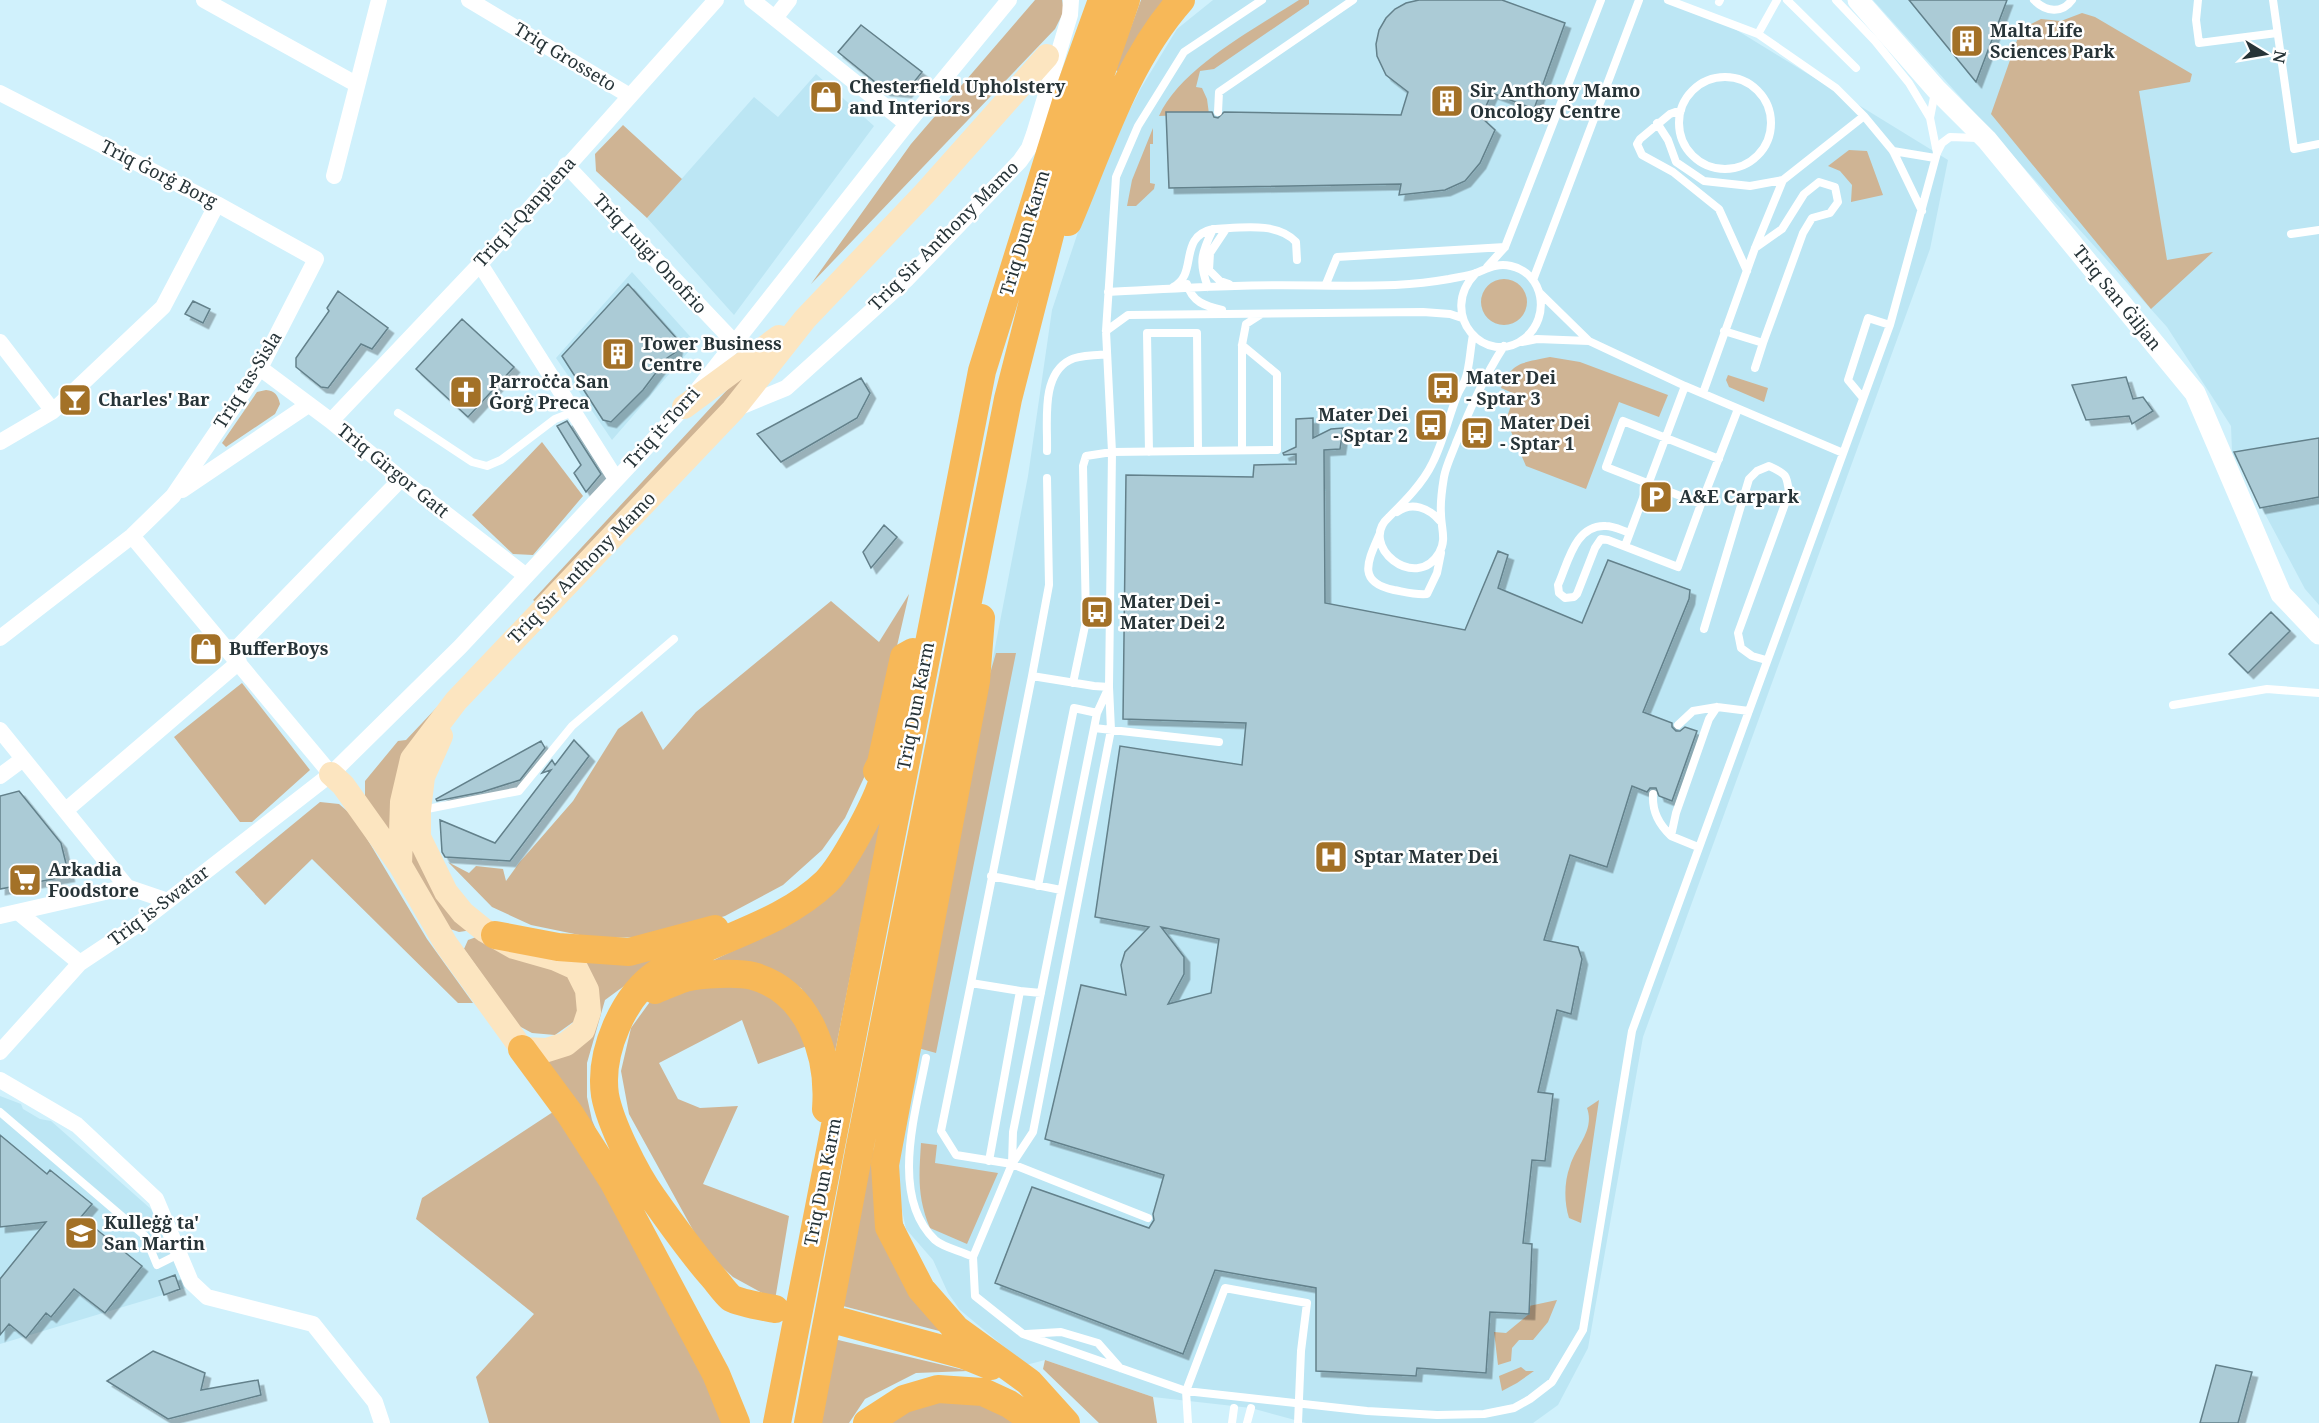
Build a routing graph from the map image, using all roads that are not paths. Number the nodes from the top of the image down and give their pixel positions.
1 (204, 0) edge
2 (379, 0) edge
3 (469, 0) edge
4 (716, 0) edge
5 (752, 0) edge
6 (789, 0) edge
7 (1009, 0) edge
8 (1102, 0) edge
9 (1126, 0) edge
10 (1181, 0) edge
11 (1262, 0) edge
12 (1601, 0) edge
13 (1639, 0) edge
14 (1668, 0) edge
15 (1777, 0) edge
16 (1786, 0) edge
17 (1836, 0) edge
18 (1858, 0) edge
19 (2034, 0) edge
20 (2072, 0) edge
21 (2199, 0) edge
22 (2273, 0) edge
23 (1350, 1) edge
24 (1076, 5) edge
25 (774, 18) junction
26 (2277, 33) junction
27 (1758, 34) junction
28 (1047, 56) dead end
29 (1856, 68) dead end
30 (1060, 83) junction
31 (356, 84) junction
32 (1936, 89) junction
33 (0, 93) edge
34 (630, 96) junction
35 (1681, 110) junction
36 (1218, 112) dead end
37 (1864, 116) junction
38 (1930, 118) junction
39 (1657, 123) junction
40 (907, 124) junction
41 (1987, 140) junction
42 (2319, 144) edge
43 (1893, 151) junction
44 (1936, 156) junction
45 (566, 165) junction
46 (334, 176) dead end
47 (1783, 180) junction
48 (217, 204) junction
49 (1922, 211) junction
50 (1213, 229) junction
51 (1226, 229) junction
52 (2319, 230) edge
53 (2291, 234) dead end
54 (1505, 247) junction
55 (1755, 248) junction
56 (316, 259) joint
57 (1297, 260) dead end
58 (480, 264) junction
59 (1487, 267) junction
60 (1747, 271) junction
61 (1476, 273) junction
62 (1185, 277) junction
63 (1533, 280) junction
64 (1326, 284) junction
65 (1233, 286) junction
66 (1208, 287) junction
67 (1188, 288) junction
68 (1170, 289) junction
69 (1108, 292) junction
70 (1540, 292) junction
71 (1031, 307) junction
72 (1234, 313) junction
73 (1261, 314) junction
74 (1462, 318) junction
75 (805, 319) junction
76 (1890, 325) junction
77 (1106, 331) junction
78 (1724, 331) junction
79 (1473, 335) junction
80 (1589, 341) junction
81 (0, 342) edge
82 (734, 342) junction
83 (1763, 343) junction
84 (1515, 344) junction
85 (1242, 345) junction
86 (1504, 346) junction
87 (1106, 354) junction
88 (1755, 368) dead end
89 (260, 369) junction
90 (982, 371) junction
91 (1685, 386) junction
92 (1703, 393) junction
93 (1863, 398) junction
94 (308, 405) junction
95 (684, 407) junction
96 (1738, 408) junction
97 (733, 410) junction
98 (53, 411) junction
99 (573, 411) junction
100 (398, 413) dead end
101 (331, 421) junction
102 (1665, 438) junction
103 (0, 442) edge
104 (1242, 450) junction
105 (1047, 451) dead end
106 (1198, 451) junction
107 (1112, 452) junction
108 (1149, 452) junction
109 (1843, 453) junction
110 (1719, 459) junction
111 (1047, 478) dead end
112 (400, 479) junction
113 (616, 479) junction
114 (1648, 483) junction
115 (991, 490) junction
116 (173, 496) junction
117 (1701, 504) junction
118 (1390, 516) junction
119 (1441, 522) junction
120 (1381, 530) junction
121 (1630, 533) junction
122 (132, 536) junction
123 (1625, 546) junction
124 (1442, 547) junction
125 (525, 575) junction
126 (1704, 629) dead end
127 (2319, 634) edge
128 (0, 638) edge
129 (674, 639) dead end
130 (913, 652) junction
131 (235, 658) junction
132 (1766, 660) junction
133 (1032, 676) junction
134 (1073, 683) junction
135 (1109, 687) junction
136 (2319, 693) edge
137 (456, 701) junction
138 (2173, 705) dead end
139 (1717, 707) junction
140 (1749, 711) junction
141 (1097, 713) junction
142 (1678, 725) dead end
143 (1094, 728) junction
144 (0, 730) edge
145 (1111, 730) junction
146 (1219, 742) dead end
147 (23, 759) junction
148 (331, 774) junction
149 (0, 776) edge
150 (1653, 794) dead end
151 (66, 810) junction
152 (419, 810) junction
153 (1671, 836) junction
154 (1698, 847) junction
155 (400, 866) junction
156 (991, 876) junction
157 (1038, 886) junction
158 (127, 887) junction
159 (1061, 890) junction
160 (168, 901) junction
161 (18, 912) junction
162 (0, 916) edge
163 (495, 934) junction
164 (80, 963) junction
165 (970, 983) junction
166 (1020, 991) junction
167 (1041, 993) junction
168 (631, 1000) junction
169 (522, 1049) junction
170 (0, 1052) edge
171 (926, 1058) dead end
172 (0, 1080) edge
173 (0, 1112) edge
174 (989, 1161) junction
175 (1012, 1164) junction
176 (1148, 1218) dead end
177 (811, 1243) junction
178 (179, 1254) junction
179 (973, 1257) junction
180 (775, 1309) dead end
181 (843, 1322) dead end
182 (1023, 1334) junction
183 (964, 1355) junction
184 (1122, 1369) junction
185 (1029, 1382) junction
186 (1185, 1391) junction
187 (1300, 1402) junction
188 (1234, 1407) dead end
189 (1251, 1408) dead end
190 (1425, 1419) edge
191 (1299, 1420) edge
192 (382, 1423) edge
193 (736, 1423) edge
194 (777, 1423) edge
195 (808, 1423) edge
196 (867, 1423) edge
197 (1037, 1423) edge
198 (1066, 1423) edge
199 (1188, 1423) edge
200 (1232, 1423) edge
201 (1247, 1423) edge

1 - 31 street
2 - 31 street
3 - 34 street, Triq Grosseto
4 - 34 street, Triq il-Qanpiena
5 - 25 street
6 - 25 street
7 - 40 street, Triq it-Torri
8 - 30 highway, Triq Dun Karm
9 - 71 highway, Triq Dun Karm
10 - 71 highway
11 - 69 lane
12 - 54 lane
13 - 63 lane
14 - 27 lane
15 - 27 lane
16 - 29 lane
17 - 38 lane
18 - 32 street, Triq San Ġiljan
19 - 20 lane
21 - 26 lane
22 - 26 lane
23 - 36 lane
24 - 30 highway
25 - 40 street
26 - 42 lane
27 - 37 lane
28 - 75 main road, Triq Sir Anthony Mamo
30 - 90 highway, Triq Dun Karm
30 - 97 street, Triq Sir Anthony Mamo
31 - 46 street
32 - 38 lane
32 - 41 street, Triq San Ġiljan
33 - 48 street, Triq Ġorġ Borg
34 - 45 street, Triq il-Qanpiena
35 - 35 lane
35 - 39 lane
37 - 43 lane
37 - 47 lane
38 - 44 lane
39 - 47 lane
39 - 60 lane
40 - 82 street, Triq it-Torri
41 - 44 lane
41 - 127 street, Triq San Ġiljan
43 - 44 lane
43 - 49 lane
44 - 49 lane
45 - 58 street, Triq il-Qanpiena
45 - 82 street, Triq Luigi Onofrio
47 - 55 lane
48 - 56 street, Triq Ġorġ Borg
48 - 98 street
49 - 76 lane
50 - 51 lane
50 - 62 lane
50 - 66 lane
51 - 57 lane
51 - 65 lane
52 - 53 lane
54 - 59 lane
54 - 64 lane
55 - 60 lane
55 - 83 lane
56 - 89 street, Triq tas-Sisla
58 - 99 street
58 - 101 street, Triq il-Qanpiena
59 - 61 lane
59 - 63 lane
60 - 78 lane
61 - 64 lane
61 - 74 lane
62 - 67 lane
62 - 68 lane
63 - 70 lane
64 - 65 lane
65 - 66 lane
66 - 67 lane
67 - 68 lane
67 - 72 lane
68 - 69 lane
69 - 77 lane
70 - 80 lane
70 - 84 lane
71 - 115 highway, Triq Dun Karm
72 - 73 lane
72 - 77 lane
73 - 74 lane
73 - 85 lane
74 - 79 lane
75 - 95 main road
75 - 97 main road, Triq Sir Anthony Mamo
76 - 93 lane
76 - 93 lane
77 - 87 lane
78 - 83 lane
78 - 92 lane
79 - 86 lane
79 - 118 lane
80 - 84 lane
80 - 91 lane
81 - 98 street
82 - 95 street, Triq it-Torri
83 - 88 lane
84 - 86 lane
85 - 104 lane
85 - 104 lane
86 - 119 lane
87 - 105 lane
87 - 107 lane
89 - 94 street, Triq Girgor Gatt
89 - 116 street, Triq tas-Sisla
90 - 130 highway
90 - 177 highway, Triq Dun Karm
91 - 92 lane
91 - 102 lane
92 - 96 lane
93 - 109 lane
94 - 101 street, Triq Girgor Gatt
94 - 116 street, Triq tas-Sisla
95 - 113 street, Triq it-Torri
96 - 109 lane
96 - 110 lane
97 - 137 main road, Triq Sir Anthony Mamo
98 - 103 street
99 - 100 lane
99 - 113 street
101 - 112 street, Triq Girgor Gatt
102 - 110 lane
102 - 114 lane
102 - 114 lane
104 - 106 lane
106 - 108 lane
106 - 108 lane
107 - 108 lane
107 - 134 lane
107 - 135 lane
109 - 132 lane
110 - 117 lane
111 - 133 lane
112 - 125 street, Triq Girgor Gatt
112 - 131 street
113 - 125 street, Triq it-Torri
114 - 117 lane
114 - 121 lane
115 - 185 highway
115 - 195 highway, Triq Dun Karm
116 - 122 street, Triq tas-Sisla
117 - 123 lane
118 - 119 lane
118 - 120 lane
119 - 124 lane
120 - 124 lane
120 - 124 lane
121 - 123 lane
121 - 123 lane
122 - 128 street, Triq tas-Sisla
122 - 131 street
125 - 148 street, Triq it-Torri
126 - 132 lane
129 - 152 lane
130 - 163 highway
130 - 168 highway
131 - 148 street
131 - 151 street
132 - 140 lane
133 - 134 lane
133 - 156 lane
134 - 135 lane
135 - 141 lane
135 - 145 lane
136 - 138 lane
137 - 152 main road
137 - 155 main road
139 - 140 lane
139 - 142 lane
139 - 153 lane
140 - 154 lane
141 - 143 lane
141 - 157 lane
143 - 145 lane
143 - 159 lane
144 - 147 street
145 - 146 lane
145 - 175 lane
147 - 149 street
147 - 151 street
148 - 155 main road
148 - 160 street, Triq is-Swatar
150 - 153 lane
151 - 158 street
152 - 163 main road
153 - 154 lane
154 - 190 lane
155 - 169 main road
156 - 157 lane
156 - 165 lane
157 - 159 lane
158 - 160 street
158 - 161 street
159 - 167 lane
160 - 164 street, Triq is-Swatar
161 - 162 street
161 - 164 street
163 - 169 main road
164 - 170 street, Triq is-Swatar
165 - 166 lane
165 - 174 lane
166 - 167 lane
166 - 174 lane
167 - 175 lane
168 - 177 highway
168 - 180 highway
169 - 193 highway
171 - 179 lane
172 - 178 street
173 - 178 lane
174 - 175 lane
175 - 176 lane
175 - 179 lane
177 - 194 highway, Triq Dun Karm
178 - 192 street
179 - 182 lane
181 - 183 highway
182 - 184 lane
182 - 184 lane
183 - 185 highway
183 - 197 highway
184 - 186 lane
185 - 198 highway
186 - 187 lane
186 - 187 lane
186 - 199 lane
187 - 190 lane
187 - 191 lane
188 - 200 lane
189 - 201 lane
196 - 197 highway

